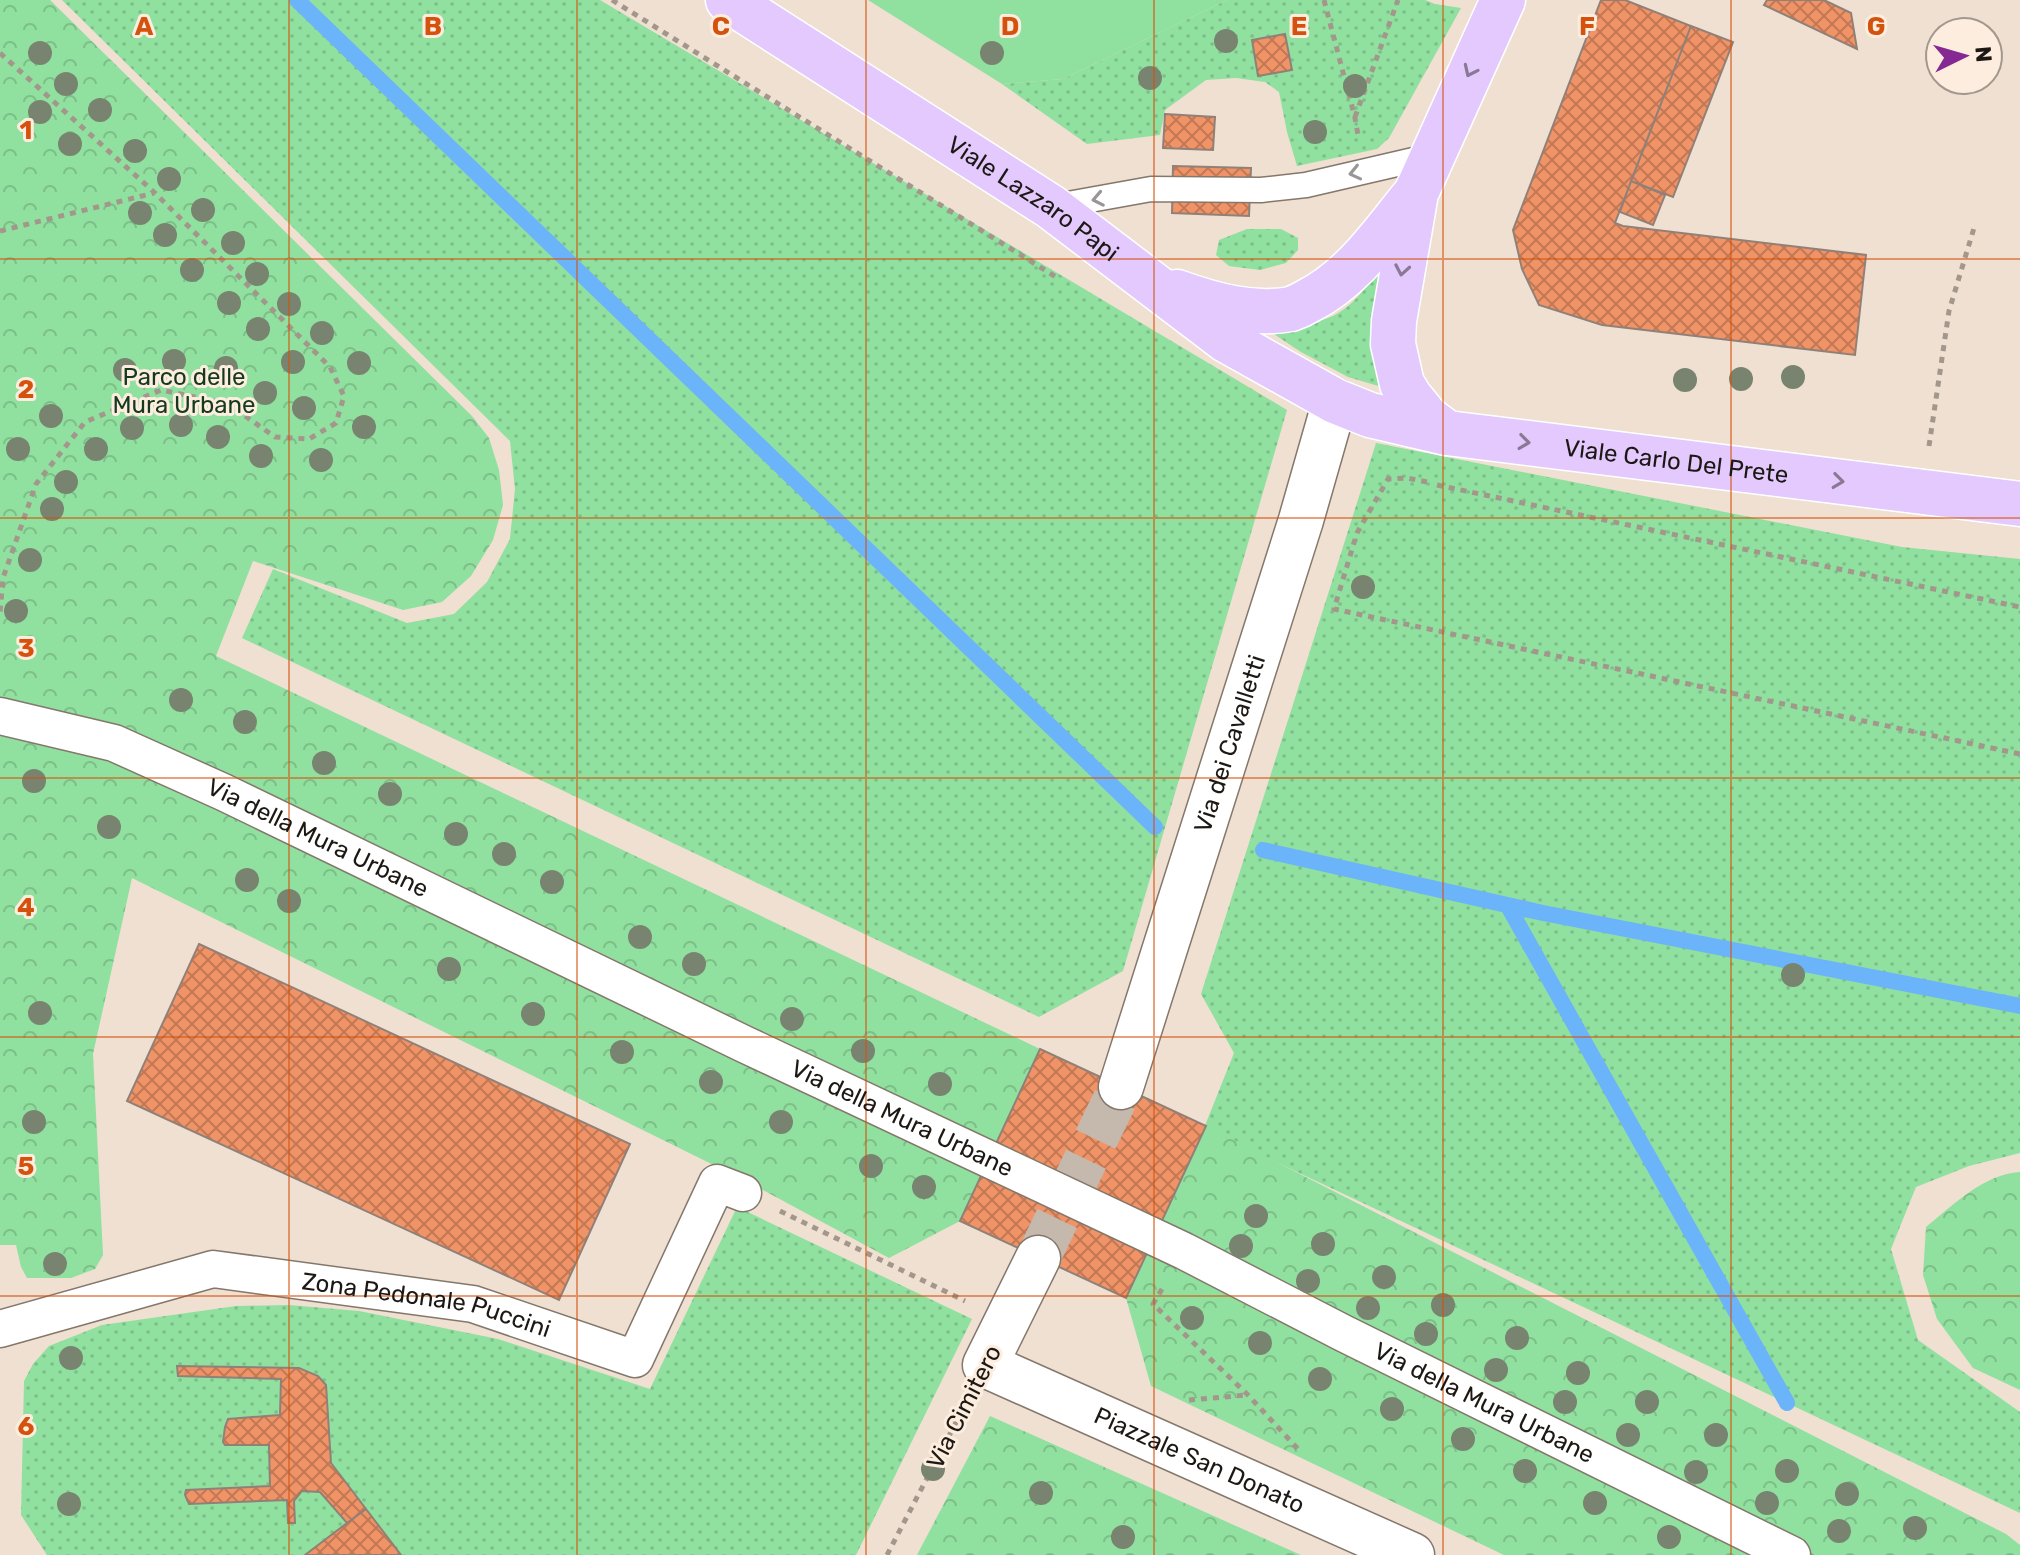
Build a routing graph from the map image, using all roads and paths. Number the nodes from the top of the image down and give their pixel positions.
1 (612, 0) edge
2 (728, 0) edge
3 (1324, 0) edge
4 (1398, 0) edge
5 (1503, 0) edge
6 (0, 53) edge
7 (1355, 118) junction
8 (1359, 143) dead end
9 (1424, 174) junction
10 (155, 193) junction
11 (1051, 207) junction
12 (1974, 228) dead end
13 (0, 231) edge
14 (1057, 277) dead end
15 (1148, 280) junction
16 (1335, 401) junction
17 (1447, 433) junction
18 (1923, 492) junction
19 (2020, 504) edge
20 (2020, 607) edge
21 (0, 613) edge
22 (0, 716) edge
23 (2020, 754) edge
24 (1121, 1087) tunnel mouth
25 (743, 1193) joint
26 (1184, 1251) junction
27 (1038, 1258) tunnel mouth
28 (1007, 1321) junction
29 (0, 1329) edge
30 (985, 1365) junction
31 (1300, 1452) dead end
32 (887, 1555) edge
33 (1412, 1555) edge
34 (1792, 1555) edge

1 - 14 path
2 - 11 main road, Viale Lazzaro Papi
3 - 7 path
4 - 7 path
5 -> 9 main road
6 - 10 path
7 - 8 path
9 -> 11 lane
9 - 15 main road
9 -> 17 main road
10 - 13 path
10 - 21 path
11 - 15 main road, Viale Lazzaro Papi
12 - 18 path
15 - 16 main road, Viale Lazzaro Papi
16 - 17 main road, Viale Carlo Del Prete
16 - 24 street, Via dei Cavalletti
17 -> 18 main road, Viale Carlo Del Prete
18 - 19 main road, Viale Carlo Del Prete
20 - 23 path
22 - 26 street, Via della Mura Urbane
25 - 28 path
25 - 29 street, Zona Pedonale Puccini
26 - 31 path
26 - 34 street, Via della Mura Urbane
27 - 28 street, Via Cimitero
28 - 30 street, Via Cimitero
30 - 32 path, Via Cimitero
30 - 33 street, Piazzale San Donato

